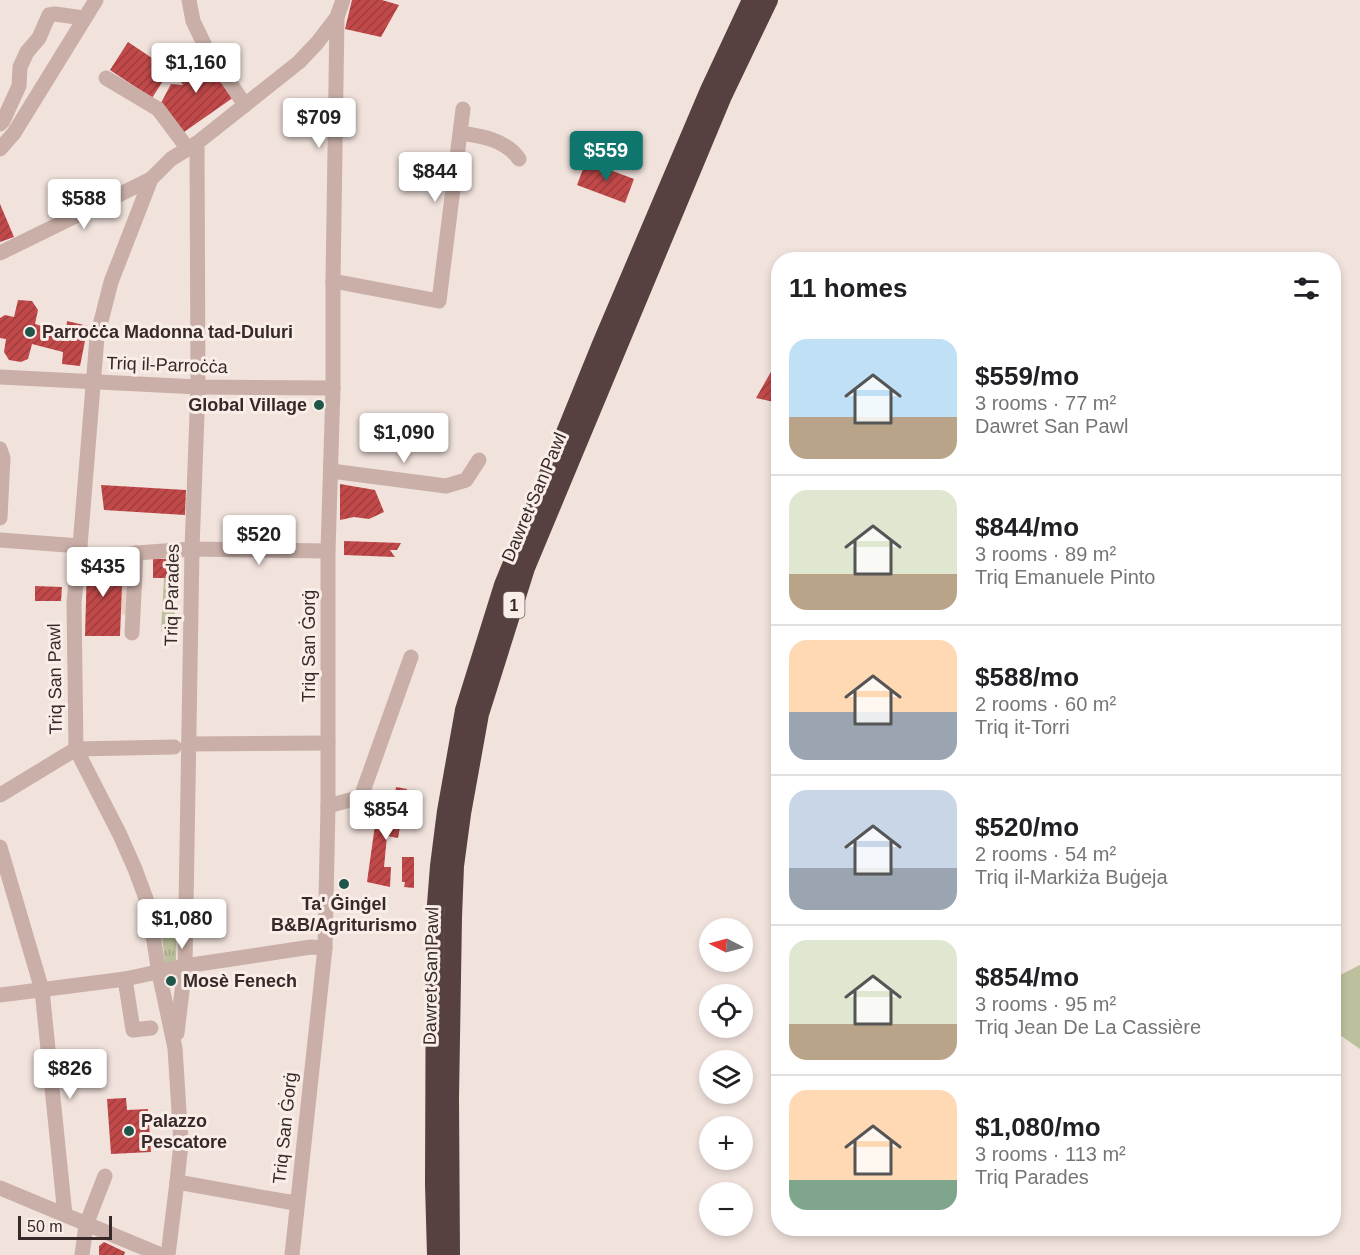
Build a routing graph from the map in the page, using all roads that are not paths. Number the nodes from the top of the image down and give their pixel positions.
1 (96, 0) edge
2 (189, 0) edge
3 (751, 0) edge
4 (769, 0) edge
5 (340, 5) edge
6 (84, 18) junction
7 (106, 78) dead end
8 (245, 105) junction
9 (464, 109) dead end
10 (0, 124) edge
11 (461, 133) junction
12 (193, 146) junction
13 (0, 149) edge
14 (519, 159) dead end
15 (151, 179) junction
16 (0, 253) edge
17 (333, 281) junction
18 (0, 377) edge
19 (93, 381) junction
20 (198, 387) junction
21 (333, 388) junction
22 (0, 449) edge
23 (479, 460) dead end
24 (331, 471) junction
25 (0, 518) edge
26 (0, 540) edge
27 (192, 549) junction
28 (328, 551) junction
29 (80, 552) junction
30 (136, 553) junction
31 (132, 633) dead end
32 (411, 657) dead end
33 (328, 743) junction
34 (181, 746) junction
35 (76, 749) junction
36 (0, 795) edge
37 (328, 806) junction
38 (0, 848) edge
39 (325, 948) junction
40 (185, 966) junction
41 (159, 973) junction
42 (125, 980) junction
43 (42, 990) junction
44 (0, 995) edge
45 (151, 1028) dead end
46 (175, 1048) junction
47 (105, 1176) dead end
48 (177, 1182) junction
49 (0, 1188) edge
50 (297, 1201) junction
51 (65, 1215) junction
52 (86, 1224) junction
53 (82, 1255) edge
54 (161, 1255) edge
55 (168, 1255) edge
56 (292, 1255) edge
57 (436, 1255) edge
58 (451, 1255) edge

1 - 6 street
2 - 8 street
3 - 57 highway, Dawret San Pawl / 1
4 - 58 highway, Dawret San Pawl / 1
5 - 8 street, Triq San Pawl
5 - 17 street, Triq San Ġorġ
6 - 10 street
6 - 13 street
7 - 12 street
8 - 12 street, Triq San Pawl
9 - 11 street
11 - 14 street
11 - 17 street
12 - 15 street, Triq San Pawl
12 - 20 street, Triq Parades
15 - 16 street
15 - 19 street, Triq San Pawl
17 - 21 street, Triq San Ġorġ
18 - 19 street, Triq il-Parroċċa
19 - 20 street, Triq il-Parroċċa
19 - 29 street, Triq San Pawl
20 - 21 street, Triq il-Parroċċa
20 - 27 street, Triq Parades
21 - 24 street, Triq San Ġorġ
22 - 25 street
23 - 24 street
24 - 28 street, Triq San Ġorġ
26 - 29 street
27 - 28 street
27 - 30 street
27 - 34 street, Triq Parades
28 - 33 street, Triq San Ġorġ
29 - 30 street
29 - 35 street, Triq San Pawl
30 - 31 street
32 - 37 street
33 - 34 street
33 - 37 street, Triq San Ġorġ
34 - 35 street
34 - 40 street, Triq Parades
35 - 36 street
35 - 41 street, Triq San Pawl
37 - 39 street, Triq San Ġorġ
38 - 43 street
39 - 40 street
39 - 50 street, Triq San Ġorġ
40 - 41 street
40 - 46 street, Triq Parades
41 - 42 street
41 - 46 street, Triq San Pawl
42 - 43 street
42 - 45 street
43 - 44 street
43 - 51 street
46 - 48 street, Triq San Pawl
47 - 52 street
48 - 50 street
48 - 55 street, Triq San Pawl
49 - 51 street
50 - 56 street, Triq San Ġorġ
51 - 52 street
52 - 53 street
52 - 54 street

